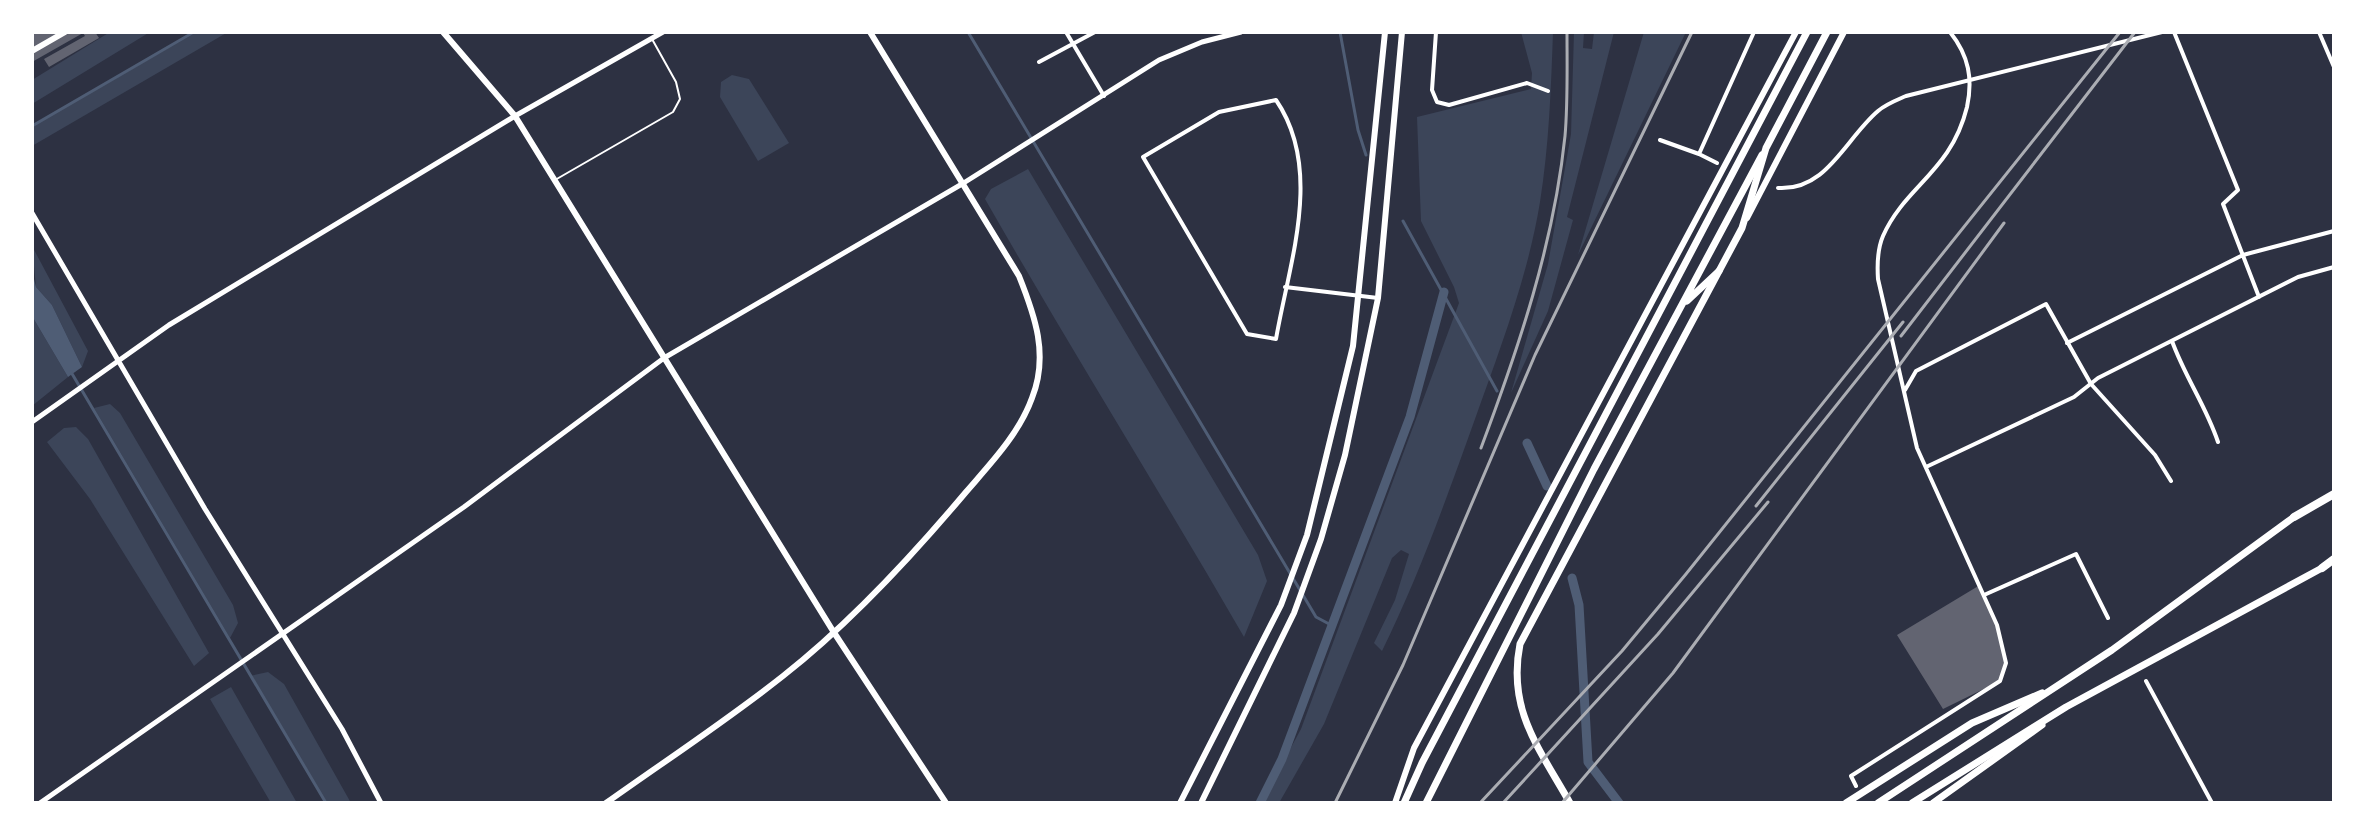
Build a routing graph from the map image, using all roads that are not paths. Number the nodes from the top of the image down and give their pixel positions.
1 (65, 32) edge
2 (443, 32) edge
3 (663, 32) edge
4 (870, 32) edge
5 (1066, 32) edge
6 (1095, 32) edge
7 (1241, 32) edge
8 (1385, 32) edge
9 (1402, 32) edge
10 (1436, 32) edge
11 (1754, 32) edge
12 (1796, 32) edge
13 (1807, 32) edge
14 (1827, 32) edge
15 (1844, 32) edge
16 (1950, 32) edge
17 (2162, 32) edge
18 (2174, 32) edge
19 (2319, 32) edge
20 (651, 38) junction
21 (1071, 44) junction
22 (32, 51) edge
23 (1039, 62) dead end
24 (2334, 67) edge
25 (1973, 79) junction
26 (1548, 91) dead end
27 (1104, 96) junction
28 (515, 116) junction
29 (1660, 140) dead end
30 (1766, 148) junction
31 (1699, 154) junction
32 (1717, 163) dead end
33 (554, 181) junction
34 (962, 184) junction
35 (1778, 188) dead end
36 (32, 213) edge
37 (1742, 228) junction
38 (2334, 231) edge
39 (2243, 255) junction
40 (2334, 267) edge
41 (1721, 269) junction
42 (1285, 287) junction
43 (1359, 296) junction
44 (2259, 297) junction
45 (1378, 298) junction
46 (1682, 305) junction
47 (2172, 341) junction
48 (2067, 343) junction
49 (664, 358) junction
50 (116, 359) junction
51 (2091, 384) junction
52 (1904, 392) junction
53 (32, 422) edge
54 (2218, 442) dead end
55 (1926, 467) junction
56 (2171, 481) dead end
57 (2334, 494) edge
58 (2294, 517) joint
59 (2334, 559) edge
60 (2322, 568) joint
61 (1984, 595) junction
62 (2108, 618) dead end
63 (833, 631) junction
64 (281, 634) junction
65 (2146, 681) dead end
66 (2055, 688) junction
67 (2066, 707) junction
68 (1856, 786) dead end
69 (40, 803) edge
70 (381, 803) edge
71 (606, 803) edge
72 (946, 803) edge
73 (1180, 803) edge
74 (1201, 803) edge
75 (1395, 803) edge
76 (1404, 803) edge
77 (1426, 803) edge
78 (1570, 803) edge
79 (1846, 803) edge
80 (1878, 803) edge
81 (1912, 803) edge
82 (1933, 803) edge
83 (2212, 803) edge

1 - 22 main road
2 - 28 main road
3 - 20 street
4 - 34 main road
5 - 21 street
6 - 21 street
7 - 27 street
8 - 43 main road
9 - 45 main road
10 - 26 street
11 - 31 street
12 - 75 main road
13 - 76 main road
14 - 30 main road
15 - 37 main road
16 - 25 street
17 - 25 street
18 - 39 street
19 - 24 street
20 - 28 street
20 - 33 lane
21 - 23 street
21 - 27 street
25 - 35 street
25 - 52 street
27 - 34 street
28 - 33 main road
28 - 50 street
29 - 31 street
30 - 37 main road
30 - 46 main road
31 - 32 street
33 - 49 main road
34 - 49 street
34 - 63 main road
36 - 50 street
37 - 41 main road
38 - 39 street
39 - 44 street
39 - 48 street
40 - 44 street
41 - 46 main road
41 - 78 main road
42 - 42 street
42 - 43 street
43 - 45 street
43 - 73 main road
44 - 47 street
45 - 74 main road
46 - 77 main road
47 - 51 street
47 - 54 street
48 - 51 street
48 - 52 street
49 - 63 main road
49 - 64 street
50 - 53 street
50 - 64 street
51 - 55 street
51 - 56 street
52 - 55 street
55 - 61 street
57 - 58 highway
58 - 66 main road
59 - 60 highway
60 - 67 main road
61 - 62 street
61 - 68 street
63 - 71 main road
63 - 72 main road
64 - 69 street
64 - 70 street
65 - 83 street
66 - 79 main road
66 - 80 main road
67 - 81 main road
67 - 82 main road

